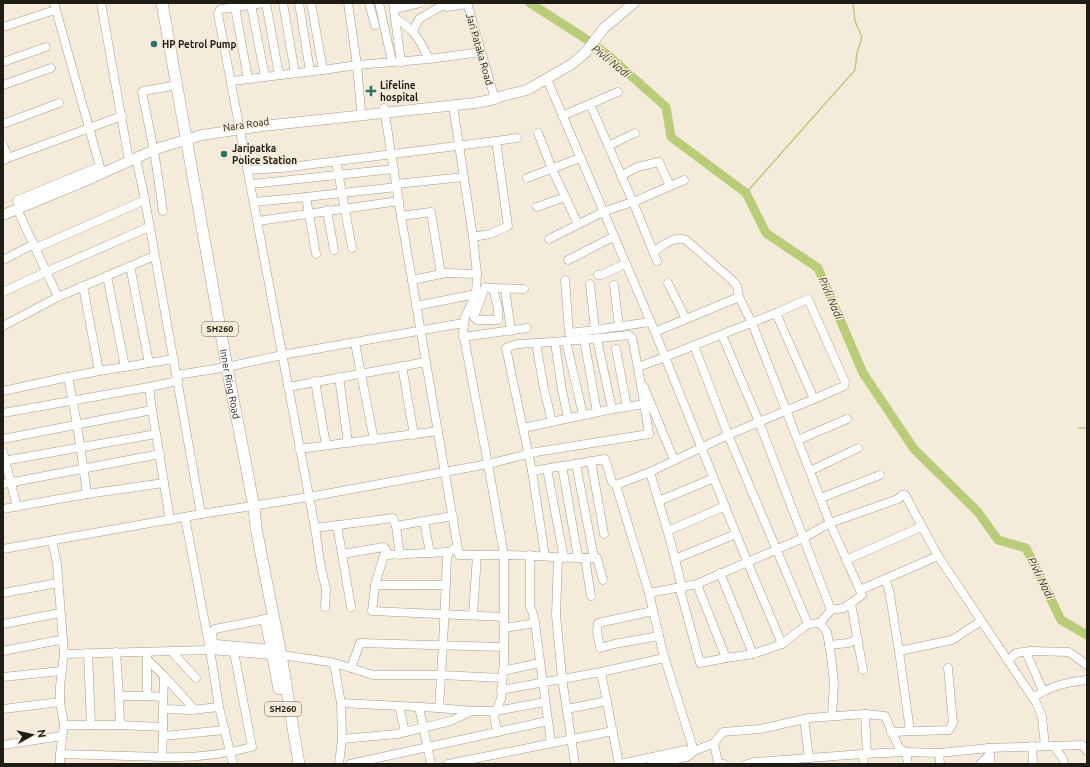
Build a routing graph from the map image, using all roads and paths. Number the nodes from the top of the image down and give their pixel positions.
1 (101, 3) edge
2 (157, 3) edge
3 (162, 3) edge
4 (266, 3) edge
5 (283, 3) edge
6 (299, 3) edge
7 (311, 3) edge
8 (348, 3) edge
9 (369, 3) edge
10 (379, 3) edge
11 (420, 3) edge
12 (467, 3) edge
13 (634, 3) edge
14 (441, 4) edge
15 (251, 5) junction
16 (54, 6) edge
17 (393, 6) edge
18 (235, 7) junction
19 (395, 18) junction
20 (375, 25) dead end
21 (3, 27) edge
22 (413, 31) junction
23 (46, 47) dead end
24 (481, 52) junction
25 (429, 59) junction
26 (3, 62) edge
27 (392, 62) junction
28 (401, 62) junction
29 (357, 65) junction
30 (51, 68) dead end
31 (323, 70) junction
32 (310, 71) junction
33 (295, 73) junction
34 (279, 75) junction
35 (264, 77) junction
36 (248, 79) junction
37 (547, 79) junction
38 (232, 81) junction
39 (3, 85) edge
40 (172, 86) junction
41 (618, 92) dead end
42 (497, 96) junction
43 (59, 103) dead end
44 (590, 104) junction
45 (453, 106) junction
46 (361, 110) junction
47 (384, 111) junction
48 (122, 116) junction
49 (562, 116) junction
50 (3, 124) edge
51 (240, 127) junction
52 (89, 128) junction
53 (538, 133) dead end
54 (635, 133) dead end
55 (184, 138) junction
56 (517, 138) dead end
57 (496, 141) junction
58 (3, 145) edge
59 (459, 146) junction
60 (608, 146) junction
61 (154, 148) junction
62 (391, 154) junction
63 (132, 157) junction
64 (580, 158) junction
65 (5, 159) edge
66 (336, 161) junction
67 (100, 167) junction
68 (394, 169) junction
69 (552, 169) junction
70 (249, 170) junction
71 (338, 176) junction
72 (621, 176) junction
73 (464, 177) junction
74 (528, 178) dead end
75 (684, 180) dead end
76 (251, 184) junction
77 (396, 186) junction
78 (670, 186) junction
79 (341, 192) junction
80 (306, 197) junction
81 (565, 197) junction
82 (145, 200) junction
83 (399, 201) junction
84 (254, 202) junction
85 (633, 202) junction
86 (537, 207) dead end
87 (3, 208) edge
88 (345, 208) junction
89 (18, 209) junction
90 (327, 210) junction
91 (163, 211) dead end
92 (603, 212) junction
93 (309, 213) junction
94 (3, 215) edge
95 (401, 216) junction
96 (258, 221) junction
97 (578, 224) junction
98 (149, 227) junction
99 (613, 237) junction
100 (473, 238) junction
101 (549, 239) dead end
102 (35, 246) junction
103 (352, 248) dead end
104 (334, 250) dead end
105 (653, 252) junction
106 (316, 254) dead end
107 (154, 256) junction
108 (3, 260) edge
109 (568, 260) dead end
110 (657, 261) dead end
111 (625, 264) junction
112 (130, 266) junction
113 (46, 272) junction
114 (441, 274) junction
115 (477, 274) junction
116 (107, 276) junction
117 (598, 276) dead end
118 (412, 280) junction
119 (565, 280) dead end
120 (668, 283) dead end
121 (590, 284) dead end
122 (614, 285) dead end
123 (83, 286) junction
124 (482, 289) junction
125 (505, 289) junction
126 (524, 289) dead end
127 (3, 292) edge
128 (58, 297) junction
129 (739, 297) junction
130 (416, 306) junction
131 (776, 313) junction
132 (474, 317) junction
133 (686, 319) junction
134 (464, 322) junction
135 (650, 322) junction
136 (752, 323) junction
137 (3, 326) edge
138 (619, 327) junction
139 (527, 328) dead end
140 (595, 330) junction
141 (511, 331) junction
142 (420, 332) junction
143 (654, 332) junction
144 (722, 335) junction
145 (463, 337) junction
146 (584, 339) junction
147 (597, 339) junction
148 (566, 341) junction
149 (355, 343) junction
150 (536, 343) junction
151 (555, 343) junction
152 (694, 345) junction
153 (616, 349) dead end
154 (282, 355) junction
155 (665, 356) junction
156 (174, 359) junction
157 (426, 362) junction
158 (149, 363) junction
159 (402, 366) junction
160 (125, 367) junction
161 (224, 367) junction
162 (638, 367) junction
163 (99, 371) junction
164 (362, 373) junction
165 (68, 377) junction
166 (339, 377) junction
167 (177, 378) junction
168 (639, 380) junction
169 (315, 382) junction
170 (288, 386) junction
171 (149, 387) junction
172 (3, 391) edge
173 (814, 399) junction
174 (72, 400) junction
175 (644, 404) junction
176 (627, 407) junction
177 (612, 409) junction
178 (152, 410) junction
179 (786, 410) junction
180 (597, 412) junction
181 (3, 414) edge
182 (583, 415) junction
183 (568, 418) junction
184 (847, 419) dead end
185 (552, 422) junction
186 (759, 422) junction
187 (77, 424) junction
188 (523, 428) junction
189 (438, 432) junction
190 (156, 434) junction
191 (649, 434) junction
192 (664, 434) junction
193 (414, 435) junction
194 (728, 435) junction
195 (3, 439) edge
196 (374, 440) junction
197 (798, 440) junction
198 (348, 443) junction
199 (326, 445) junction
200 (80, 447) junction
201 (702, 448) junction
202 (858, 448) dead end
203 (300, 449) junction
204 (3, 452) edge
205 (160, 454) junction
206 (529, 455) junction
207 (674, 460) junction
208 (4, 461) edge
209 (591, 461) junction
210 (488, 464) junction
211 (576, 464) junction
212 (562, 466) junction
213 (84, 469) junction
214 (547, 469) junction
215 (532, 471) junction
216 (810, 471) junction
217 (446, 472) junction
218 (650, 472) junction
219 (880, 474) dead end
220 (714, 478) junction
221 (164, 483) junction
222 (7, 484) edge
223 (616, 484) junction
224 (87, 494) junction
225 (309, 497) junction
226 (821, 498) junction
227 (659, 501) junction
228 (725, 506) junction
229 (17, 507) junction
230 (250, 507) junction
231 (3, 509) edge
232 (201, 514) junction
233 (453, 516) junction
234 (185, 517) junction
235 (170, 520) junction
236 (424, 521) junction
237 (830, 522) junction
238 (337, 525) junction
239 (396, 526) junction
240 (921, 527) junction
241 (315, 528) junction
242 (668, 532) junction
243 (604, 534) dead end
244 (736, 534) junction
245 (803, 538) junction
246 (52, 541) junction
247 (457, 547) junction
248 (776, 549) junction
249 (3, 550) edge
250 (449, 552) junction
251 (430, 553) junction
252 (342, 554) junction
253 (389, 555) junction
254 (400, 555) junction
255 (477, 555) junction
256 (504, 555) junction
257 (530, 555) junction
258 (545, 556) junction
259 (938, 556) junction
260 (581, 557) junction
261 (561, 558) junction
262 (594, 558) junction
263 (675, 559) junction
264 (846, 560) junction
265 (747, 562) junction
266 (720, 573) junction
267 (885, 579) junction
268 (604, 580) dead end
269 (58, 583) junction
270 (697, 584) junction
271 (375, 585) junction
272 (446, 585) junction
273 (682, 587) junction
274 (860, 590) junction
275 (3, 593) edge
276 (649, 593) junction
277 (591, 596) dead end
278 (851, 603) junction
279 (325, 607) dead end
280 (351, 607) dead end
281 (831, 610) junction
282 (653, 611) junction
283 (60, 613) junction
284 (444, 613) junction
285 (473, 615) junction
286 (504, 616) junction
287 (266, 619) junction
288 (981, 622) junction
289 (535, 623) junction
290 (820, 623) junction
291 (3, 624) edge
292 (808, 624) junction
293 (504, 628) junction
294 (659, 636) junction
295 (858, 639) junction
296 (63, 640) junction
297 (782, 644) junction
298 (443, 645) junction
299 (830, 645) junction
300 (504, 648) junction
301 (210, 650) junction
302 (3, 651) edge
303 (171, 651) junction
304 (899, 651) junction
305 (116, 652) junction
306 (234, 652) junction
307 (1026, 652) junction
308 (88, 653) junction
309 (275, 653) junction
310 (64, 654) junction
311 (753, 654) junction
312 (147, 656) junction
313 (664, 658) junction
314 (726, 658) junction
315 (1008, 661) junction
316 (539, 663) junction
317 (334, 664) junction
318 (1087, 664) edge
319 (351, 668) junction
320 (948, 668) dead end
321 (863, 670) dead end
322 (62, 671) junction
323 (601, 672) junction
324 (503, 674) junction
325 (441, 675) junction
326 (164, 676) junction
327 (3, 677) edge
328 (196, 678) dead end
329 (562, 678) junction
330 (1087, 680) edge
331 (543, 683) junction
332 (501, 690) junction
333 (1043, 691) junction
334 (119, 696) junction
335 (147, 696) junction
336 (163, 697) junction
337 (1033, 698) junction
338 (608, 701) junction
339 (60, 702) junction
340 (545, 702) junction
341 (341, 703) junction
342 (399, 706) junction
343 (218, 707) junction
344 (419, 707) junction
345 (439, 708) junction
346 (3, 709) edge
347 (163, 709) junction
348 (194, 709) junction
349 (567, 709) junction
350 (473, 711) junction
351 (496, 711) junction
352 (866, 714) junction
353 (832, 716) junction
354 (804, 719) junction
355 (548, 721) junction
356 (64, 725) junction
357 (91, 725) junction
358 (120, 725) junction
359 (162, 727) junction
360 (424, 728) junction
361 (225, 730) junction
362 (910, 730) junction
363 (613, 731) junction
364 (405, 732) junction
365 (496, 732) junction
366 (891, 732) junction
367 (62, 736) junction
368 (163, 736) junction
369 (342, 739) junction
370 (571, 739) junction
371 (551, 743) junction
372 (714, 743) junction
373 (3, 745) edge
374 (1032, 746) junction
375 (1045, 746) junction
376 (1054, 746) junction
377 (428, 747) junction
378 (694, 751) junction
379 (989, 751) junction
380 (1087, 751) edge
381 (906, 752) junction
382 (939, 752) junction
383 (230, 753) junction
384 (60, 754) junction
385 (865, 754) junction
386 (162, 757) junction
387 (812, 760) edge
388 (60, 764) edge
389 (233, 764) edge
390 (294, 764) edge
391 (299, 764) edge
392 (339, 764) edge
393 (350, 764) edge
394 (431, 764) edge
395 (448, 764) edge
396 (576, 764) edge
397 (619, 764) edge
398 (651, 764) edge
399 (720, 764) edge
400 (746, 764) edge
401 (864, 764) edge
402 (908, 764) edge
403 (940, 764) edge
404 (980, 764) edge
405 (991, 764) edge
406 (1033, 764) edge
407 (1064, 764) edge

1 - 48 street
2 - 40 highway, Inner Ring Road
3 - 55 highway, Inner Ring Road
4 - 15 street
4 - 34 street
5 - 33 street
6 - 32 street
7 - 31 street
8 - 29 street
9 - 20 street
10 - 27 street
11 - 17 street
12 - 14 street
12 - 24 street, Jari Pataka Road
13 - 37 main road, Nara Road
14 - 22 street
15 - 18 street
15 - 35 street
16 - 21 street
16 - 52 street
17 - 19 street
18 - 36 street
18 - 38 street
19 - 22 street
19 - 28 street
22 - 25 street
23 - 26 street
24 - 25 street
24 - 42 street, Jari Pataka Road
25 - 28 street
27 - 28 street
27 - 29 street
29 - 31 street
29 - 46 street
30 - 39 street
31 - 32 street
32 - 33 street
33 - 34 street
34 - 35 street
35 - 36 street
36 - 38 street
37 - 42 main road, Nara Road
37 - 49 street
38 - 51 street
40 - 55 highway, Inner Ring Road
40 - 61 street
41 - 44 street
42 - 45 main road, Nara Road
42 - 47 main road, Nara Road
43 - 50 street
44 - 49 street
44 - 60 street
45 - 47 main road, Nara Road
45 - 59 street
46 - 47 main road, Nara Road
46 - 51 main road, Nara Road
47 - 51 main road, Nara Road
47 - 62 street
48 - 52 street
48 - 63 street
49 - 64 street
51 - 55 main road, Nara Road
51 - 70 street
52 - 65 street
52 - 67 street
53 - 69 street
54 - 60 street
55 - 61 main road, Nara Road
55 - 161 highway, Inner Ring Road
56 - 57 street
57 - 59 street
57 - 100 street
58 - 65 street
59 - 62 street
59 - 73 street
60 - 72 street
61 - 63 main road, Nara Road
61 - 91 street
62 - 66 street
62 - 68 street
63 - 67 main road, Nara Road
63 - 82 street
63 - 89 main road, Nara Road
64 - 69 street
64 - 92 street
66 - 70 street
66 - 71 street
67 - 87 main road, Nara Road
68 - 71 street
68 - 77 street
69 - 74 street
69 - 81 street
70 - 76 street
71 - 76 street
71 - 79 street
72 - 78 street
72 - 85 street
73 - 77 street
73 - 100 street
75 - 78 street
76 - 84 street
77 - 79 street
77 - 83 street
78 - 85 street
79 - 80 street
79 - 88 street
80 - 84 street
80 - 93 street
81 - 86 street
81 - 97 street
82 - 98 street
82 - 102 street
83 - 88 street
83 - 95 street
84 - 96 street
85 - 92 street
85 - 105 street
88 - 90 street
88 - 103 street
89 - 94 main road, Nara Road
89 - 102 street
90 - 93 street
90 - 104 street
92 - 97 street
92 - 99 street
93 - 96 street
93 - 106 street
95 - 114 street
95 - 118 street
96 - 154 street
97 - 101 street
98 - 107 street
98 - 113 street
99 - 109 street
99 - 111 street
100 - 115 street
102 - 108 street
102 - 113 street
105 - 110 street
105 - 129 street
107 - 112 street
107 - 156 street
111 - 117 street
111 - 135 street
112 - 116 street
112 - 158 street
113 - 127 street
113 - 128 street
114 - 115 street
114 - 118 street
115 - 124 street
116 - 123 street
116 - 160 street
118 - 130 street
119 - 140 street
120 - 133 street
121 - 140 street
122 - 138 street
123 - 128 street
123 - 163 street
124 - 125 street
124 - 130 street
124 - 132 street
124 - 132 street
124 - 134 street
125 - 126 street
125 - 141 street
128 - 137 street
129 - 133 street
129 - 136 street
130 - 142 street
131 - 136 street
131 - 173 street
131 - 173 street
132 - 134 street
133 - 143 street
134 - 142 street
134 - 145 street
135 - 138 street
135 - 143 street
136 - 144 street
136 - 179 street
138 - 140 street
139 - 141 street
141 - 145 street
142 - 149 street
142 - 157 street
143 - 155 street
144 - 152 street
144 - 186 street
145 - 210 street
146 - 147 street
146 - 148 street
146 - 180 street
147 - 162 street
147 - 177 street
148 - 151 street
148 - 182 street
149 - 154 street
149 - 164 street
150 - 151 street
150 - 185 street
150 - 188 street
151 - 183 street
152 - 155 street
152 - 194 street
153 - 176 street
154 - 161 street
154 - 170 street
155 - 162 street
155 - 201 street
156 - 158 street
156 - 167 street
157 - 159 street
157 - 189 street
158 - 160 street
159 - 164 street
159 - 193 street
160 - 163 street
161 - 167 street
161 - 230 highway, Inner Ring Road
162 - 168 street
163 - 165 street
164 - 166 street
164 - 196 street
165 - 172 street
165 - 174 street
166 - 169 street
166 - 198 street
167 - 171 street
167 - 232 street
168 - 175 street
168 - 192 street
169 - 170 street
169 - 199 street
170 - 203 street
171 - 174 street
171 - 178 street
173 - 179 street
174 - 181 street
174 - 187 street
175 - 176 street
175 - 191 street
176 - 177 street
177 - 180 street
178 - 187 street
178 - 190 street
179 - 186 street
179 - 197 street
180 - 182 street
182 - 183 street
183 - 185 street
184 - 197 street
185 - 188 street
186 - 194 street
186 - 245 street
187 - 195 street
187 - 200 street
188 - 206 street
189 - 193 street
189 - 217 street
190 - 200 street
190 - 205 street
191 - 192 street
191 - 206 street
192 - 207 street
193 - 196 street
194 - 201 street
194 - 248 street
196 - 198 street
197 - 216 street
198 - 199 street
199 - 203 street
200 - 208 street
200 - 213 street
201 - 207 street
201 - 220 street
202 - 216 street
203 - 225 street
204 - 208 street
205 - 213 street
205 - 221 street
206 - 210 street
206 - 215 street
207 - 218 street
208 - 222 street
209 - 211 street
209 - 223 street
209 - 243 street
210 - 217 street
210 - 256 street
211 - 212 street
211 - 262 street
212 - 214 street
212 - 260 street
213 - 222 street
213 - 224 street
214 - 215 street
214 - 261 street
215 - 258 street
216 - 226 street
217 - 225 street
217 - 233 street
218 - 223 street
218 - 227 street
219 - 226 street
220 - 227 street
220 - 228 street
221 - 224 street
221 - 235 street
222 - 229 street
223 - 276 street
224 - 229 street
225 - 230 street
225 - 241 street
226 - 237 street
227 - 242 street
228 - 242 street
228 - 244 street
229 - 231 street
230 - 232 street
230 - 287 highway, Inner Ring Road
230 - 309 highway, Inner Ring Road / SH260
232 - 234 street
233 - 236 street
233 - 247 street
234 - 235 street
234 - 301 street
235 - 246 street
236 - 239 street
236 - 251 street
237 - 240 street
237 - 245 street
237 - 264 street
238 - 239 street
238 - 241 street
238 - 252 street
239 - 254 street
240 - 259 street
240 - 264 street
241 - 279 street
242 - 263 street
244 - 263 street
244 - 265 street
245 - 248 street
245 - 281 street
246 - 249 street
246 - 269 street
247 - 250 street
247 - 255 street
248 - 265 street
248 - 292 street
250 - 251 street
250 - 272 street
251 - 254 street
252 - 253 street
252 - 280 street
253 - 254 street
253 - 271 street
255 - 256 street
255 - 285 street
256 - 257 street
256 - 286 street
257 - 258 street
257 - 289 street
258 - 261 street
259 - 267 street
259 - 288 street
260 - 261 street
260 - 262 street
260 - 277 street
261 - 329 street
262 - 268 street
263 - 273 street
264 - 274 street
265 - 266 street
265 - 297 street
266 - 270 street
266 - 311 street
267 - 274 street
267 - 304 street
269 - 275 street
269 - 283 street
270 - 273 street
270 - 314 street
271 - 272 street
271 - 284 street
272 - 284 street
273 - 276 street
273 - 314 street
274 - 278 street
276 - 282 street
278 - 281 street
278 - 295 street
281 - 290 street
282 - 294 street
282 - 294 street
283 - 291 street
283 - 296 street
284 - 285 street
284 - 298 street
285 - 286 street
286 - 293 street
287 - 309 highway, Inner Ring Road
287 - 309 street
288 - 304 street
288 - 315 street
289 - 293 street
289 - 316 street
290 - 292 street
290 - 299 street
292 - 297 street
293 - 300 street
294 - 313 street
295 - 299 street
295 - 321 street
296 - 302 street
296 - 310 street
297 - 311 street
298 - 300 street
298 - 319 street
298 - 325 street
299 - 353 street
300 - 324 street
301 - 303 street
301 - 306 street
301 - 343 street
303 - 312 street
303 - 328 street
304 - 362 street
305 - 308 street
305 - 312 street
305 - 334 street
306 - 309 street
306 - 383 street
307 - 315 street
307 - 318 street
307 - 333 street
308 - 310 street
308 - 357 street
309 - 317 street
309 - 390 highway, Inner Ring Road / SH260
309 - 391 highway, Inner Ring Road / SH260
310 - 322 street
311 - 314 street
312 - 326 street
312 - 335 street
313 - 323 street
313 - 378 street
315 - 337 street
316 - 324 street
316 - 331 street
317 - 319 street
317 - 341 street
319 - 325 street
320 - 362 street
322 - 327 street
322 - 339 street
323 - 329 street
323 - 338 street
324 - 325 street
324 - 332 street
325 - 345 street
326 - 336 street
326 - 348 street
329 - 331 street
329 - 349 street
330 - 333 street
331 - 332 street
331 - 340 street
332 - 351 street
333 - 337 street
334 - 335 street
334 - 358 street
335 - 336 street
336 - 347 street
337 - 375 street
338 - 349 street
338 - 363 street
339 - 346 street
339 - 356 street
340 - 351 street
340 - 355 street
341 - 342 street
341 - 369 street
342 - 344 street
342 - 364 street
343 - 348 street
343 - 361 street
344 - 345 street
344 - 360 street
345 - 350 street
347 - 348 street
347 - 359 street
349 - 370 street
350 - 351 street
350 - 360 street
351 - 365 street
352 - 353 street
352 - 366 street
352 - 385 street
353 - 354 street
354 - 372 street
354 - 387 street
355 - 365 street
355 - 371 street
356 - 357 street
356 - 367 street
357 - 358 street
358 - 359 street
359 - 368 street
360 - 364 street
360 - 377 street
361 - 368 street
361 - 383 street
362 - 366 street
363 - 370 street
363 - 397 street
364 - 369 street
365 - 377 street
366 - 381 street
367 - 373 street
367 - 384 street
368 - 386 street
369 - 392 street
370 - 371 street
370 - 396 street
371 - 395 street
372 - 378 street
372 - 399 street
374 - 375 street
374 - 379 street
374 - 406 street
375 - 376 street
376 - 380 street
376 - 407 street
377 - 393 street
377 - 394 street
378 - 397 street
378 - 398 street
379 - 382 street
379 - 404 street
379 - 405 street
381 - 382 street
381 - 385 street
381 - 402 street
382 - 403 street
383 - 386 street
383 - 389 street
384 - 386 street
384 - 388 street
385 - 387 street
385 - 401 street
387 - 400 street

